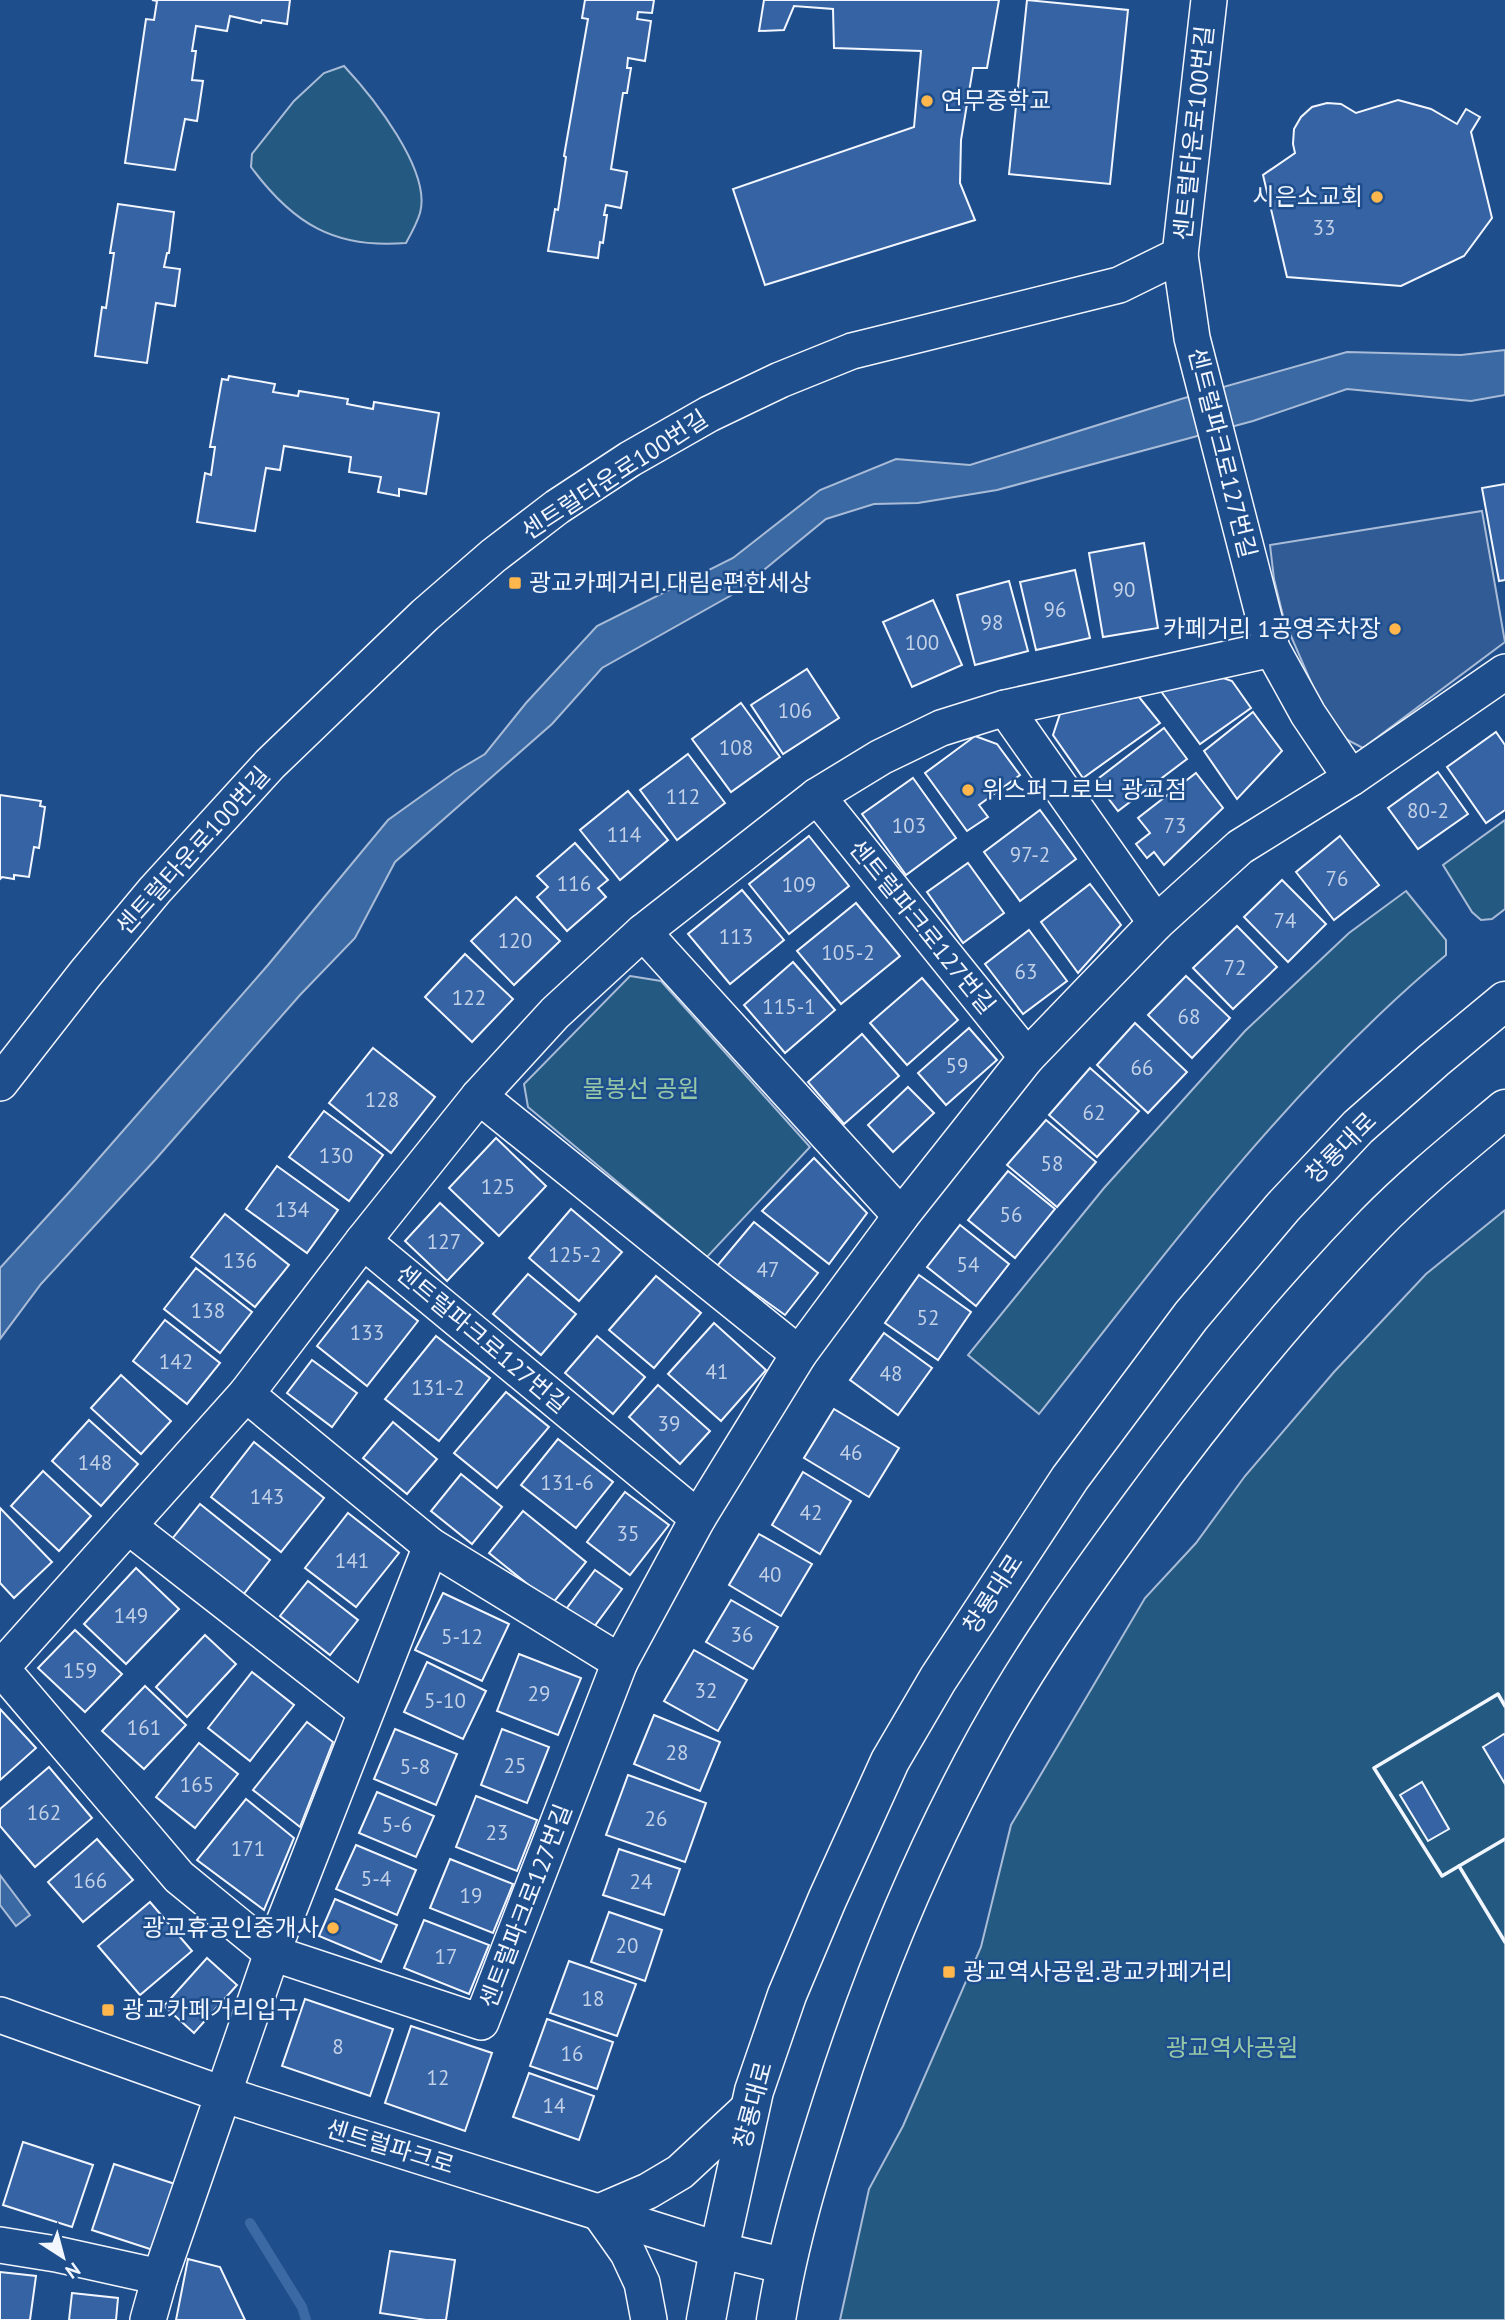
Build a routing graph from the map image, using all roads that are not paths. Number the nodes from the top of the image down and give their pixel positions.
1 (1209, 0) edge
2 (1180, 255) junction
3 (1272, 649) junction
4 (1505, 672) edge
5 (1005, 708) junction
6 (1351, 778) junction
7 (817, 796) junction
8 (1156, 923) junction
9 (643, 932) junction
10 (1505, 1001) edge
11 (1027, 1057) junction
12 (0, 1083) edge
13 (479, 1096) junction
14 (1505, 1109) edge
15 (901, 1216) junction
16 (363, 1241) junction
17 (799, 1354) junction
18 (246, 1394) junction
19 (698, 1518) junction
20 (128, 1526) junction
21 (431, 1546) junction
22 (620, 1662) junction
23 (365, 1711) junction
24 (272, 1953) junction
25 (0, 2015) edge
26 (222, 2094) junction
27 (750, 2107) junction
28 (599, 2212) junction
29 (0, 2245) edge
30 (719, 2250) junction
31 (785, 2266) junction
32 (160, 2277) junction
33 (148, 2320) edge
34 (649, 2320) edge
35 (706, 2320) edge
36 (776, 2320) edge

1 - 2 street, 센트럴타운로100번길
2 - 3 street, 센트럴파크로127번길
2 - 12 street, 센트럴타운로100번길
3 - 5 street, 센트럴파크로127번길
3 - 6 street, 센트럴파크로127번길
4 - 6 street, 센트럴파크로127번길
5 - 7 street, 센트럴파크로127번길
5 - 8 street
6 - 8 street, 센트럴파크로127번길
7 - 9 street, 센트럴파크로127번길
7 - 11 street, 센트럴파크로127번길
8 - 11 street, 센트럴파크로127번길
9 - 13 street, 센트럴파크로127번길
9 - 15 street
10 - 27 main road, 창룡대로
11 - 15 street, 센트럴파크로127번길
13 - 16 street, 센트럴파크로127번길
13 - 17 street
14 - 31 main road
15 - 17 street, 센트럴파크로127번길
16 - 18 street, 센트럴파크로127번길
16 - 19 street, 센트럴파크로127번길
17 - 19 street, 센트럴파크로127번길
18 - 20 street, 센트럴파크로127번길
18 - 21 street
19 - 22 street, 센트럴파크로127번길
20 - 23 street
20 - 24 street, 센트럴파크로127번길
21 - 22 street
21 - 23 street
22 - 24 street, 센트럴파크로127번길
23 - 24 street
24 - 26 street
25 - 26 street, 센트럴파크로
26 - 28 street, 센트럴파크로
26 - 32 street
27 - 28 street
27 - 30 main road, 창룡대로
28 - 30 street, 센트럴파크로
28 - 34 street
29 - 32 street
30 - 31 street, 센트럴파크로
30 - 35 main road, 창룡대로
31 - 36 main road
32 - 33 street

